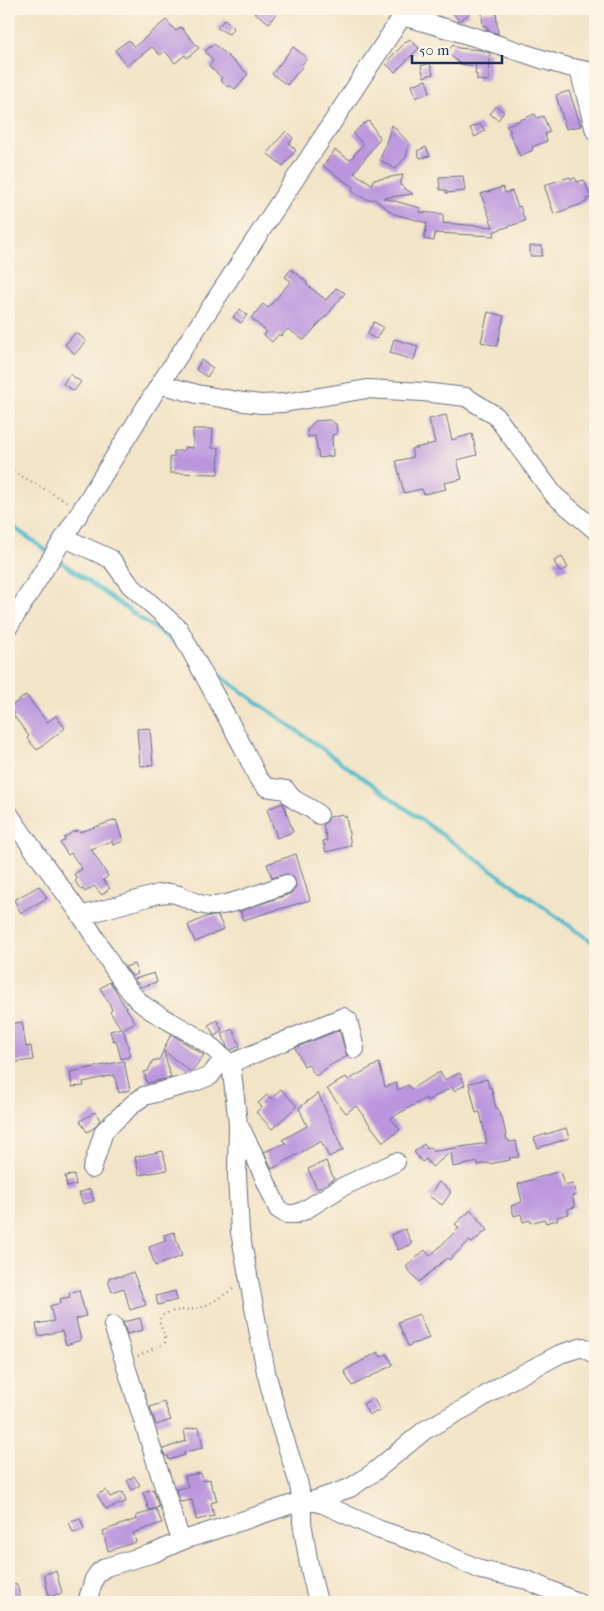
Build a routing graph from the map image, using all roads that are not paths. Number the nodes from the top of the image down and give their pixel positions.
1 (405, 12) edge
2 (587, 71) edge
3 (595, 131) edge
4 (160, 384) junction
5 (595, 530) edge
6 (65, 538) junction
7 (9, 626) edge
8 (9, 814) edge
9 (320, 815) dead end
10 (286, 884) dead end
11 (81, 916) junction
12 (355, 1049) dead end
13 (227, 1061) junction
14 (238, 1124) junction
15 (396, 1162) dead end
16 (92, 1169) dead end
17 (113, 1324) dead end
18 (595, 1355) edge
19 (307, 1501) junction
20 (181, 1540) junction
21 (87, 1602) edge
22 (318, 1602) edge
23 (577, 1602) edge

1 - 2 street
1 - 4 street
2 - 3 street
4 - 5 street
4 - 6 street
6 - 7 street
6 - 9 street
8 - 11 street
10 - 11 street
11 - 13 street
12 - 13 street
13 - 14 street
13 - 16 street
14 - 15 street
14 - 19 street
17 - 20 street
18 - 19 street
19 - 20 street
19 - 22 street
19 - 23 street
20 - 21 street

